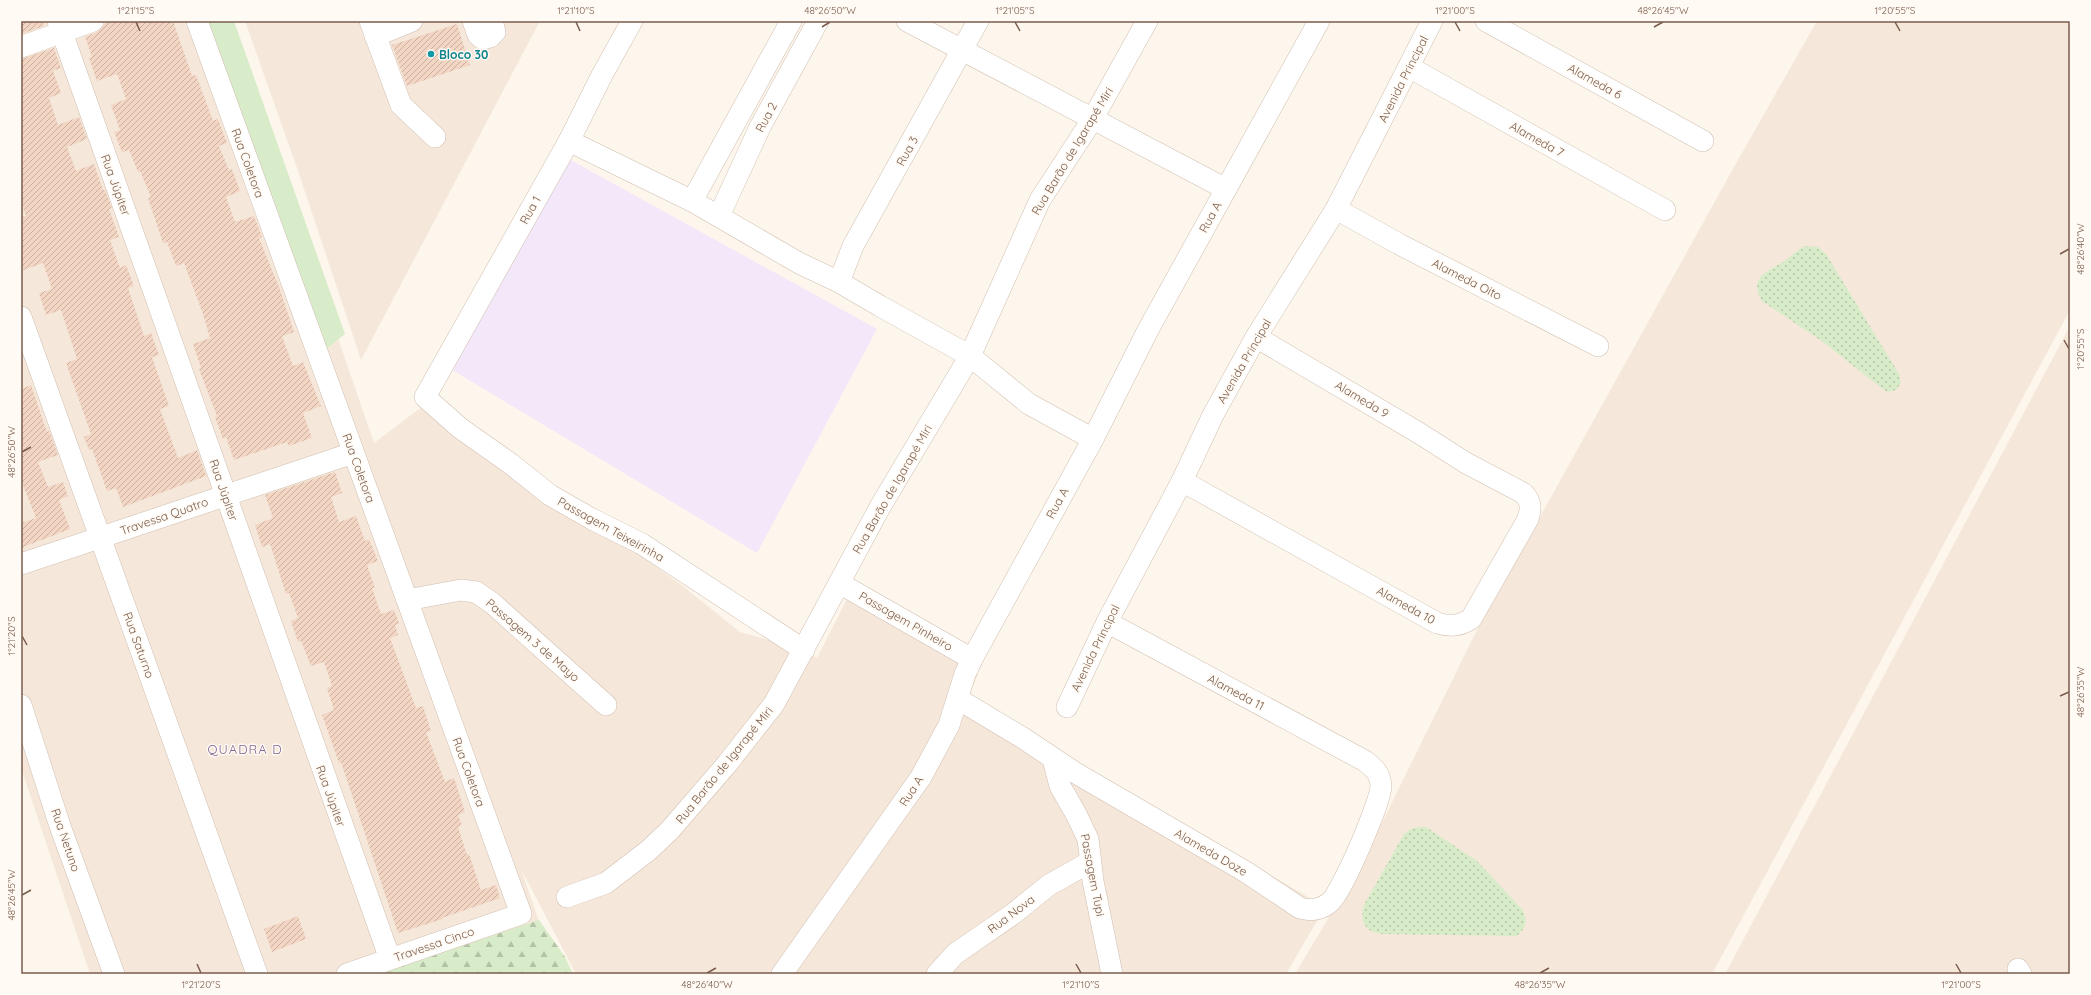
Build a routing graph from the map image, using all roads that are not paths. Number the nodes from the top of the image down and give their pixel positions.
1 (93, 21) edge
2 (197, 21) edge
3 (412, 21) edge
4 (473, 21) edge
5 (492, 21) edge
6 (632, 21) edge
7 (791, 21) edge
8 (818, 21) edge
9 (907, 21) edge
10 (978, 21) edge
11 (1147, 21) edge
12 (1319, 21) edge
13 (1432, 21) edge
14 (1486, 21) edge
15 (60, 27) edge
16 (372, 28) edge
17 (21, 47) edge
18 (962, 49) junction
19 (1409, 67) junction
20 (1092, 120) junction
21 (435, 137) dead end
22 (569, 141) junction
23 (1703, 141) dead end
24 (1226, 189) junction
25 (692, 201) junction
26 (1336, 209) junction
27 (1665, 210) dead end
28 (719, 216) junction
29 (839, 282) junction
30 (21, 317) edge
31 (1256, 337) junction
32 (1598, 346) dead end
33 (970, 356) junction
34 (425, 397) joint
35 (1092, 439) junction
36 (353, 452) junction
37 (1466, 463) joint
38 (1182, 481) junction
39 (226, 494) junction
40 (100, 538) junction
41 (21, 564) edge
42 (839, 583) junction
43 (406, 600) junction
44 (1107, 622) junction
45 (804, 650) junction
46 (972, 659) junction
47 (958, 700) junction
48 (606, 705) dead end
49 (21, 706) edge
50 (1067, 707) dead end
51 (1053, 759) junction
52 (1365, 761) joint
53 (1090, 862) junction
54 (567, 897) dead end
55 (521, 914) joint
56 (390, 959) junction
57 (114, 974) edge
58 (257, 974) edge
59 (347, 974) edge
60 (782, 974) edge
61 (938, 974) edge
62 (1112, 974) edge

1 - 15 street
2 - 36 street, Rua Coletora
3 - 16 street
4 - 5 street
6 - 22 street, Rua 1
7 - 25 street, Rua 2
8 - 28 street, Rua 2
9 - 18 street
10 - 18 street, Rua 3
11 - 20 street, Rua Barão de Igarapé Miri
12 - 24 street, Rua A
13 - 19 street, Avenida Principal
14 - 23 street, Alameda 6
15 - 17 street
15 - 39 street, Rua Júpiter
16 - 21 street
18 - 20 street
18 - 29 street, Rua 3
19 - 26 street, Avenida Principal
19 - 27 street, Alameda 7
20 - 24 street
20 - 33 street, Rua Barão de Igarapé Miri
22 - 25 street
22 - 34 street, Rua 1
24 - 35 street, Rua A
25 - 28 street
26 - 31 street, Avenida Principal
26 - 32 street, Alameda Oito
28 - 29 street
29 - 33 street
30 - 40 street, Rua Saturno
31 - 37 street, Alameda 9
31 - 38 street, Avenida Principal
33 - 35 street
33 - 42 street, Rua Barão de Igarapé Miri
34 - 45 street, Passagem Teixeirinha
35 - 46 street, Rua A
36 - 39 street, Travessa Quatro
36 - 43 street, Rua Coletora
37 - 38 street, Alameda 10
38 - 44 street, Avenida Principal
39 - 40 street, Travessa Quatro
39 - 56 street, Rua Júpiter
40 - 41 street, Travessa Quatro
40 - 58 street, Rua Saturno
42 - 45 street, Rua Barão de Igarapé Miri
42 - 46 street, Passagem Pinheiro
43 - 48 street, Passagem 3 de Mayo
43 - 55 street, Rua Coletora
44 - 50 street, Avenida Principal
44 - 52 street, Alameda 11
45 - 54 street, Rua Barão de Igarapé Miri
46 - 47 street, Rua A
47 - 51 street, Alameda Doze
47 - 60 street, Rua A
49 - 57 street, Rua Netuno
51 - 52 street, Alameda Doze
51 - 53 street, Passagem Tupi
53 - 61 street, Rua Nova
53 - 62 street, Passagem Tupi
55 - 56 street, Travessa Cinco
56 - 59 street, Travessa Cinco

